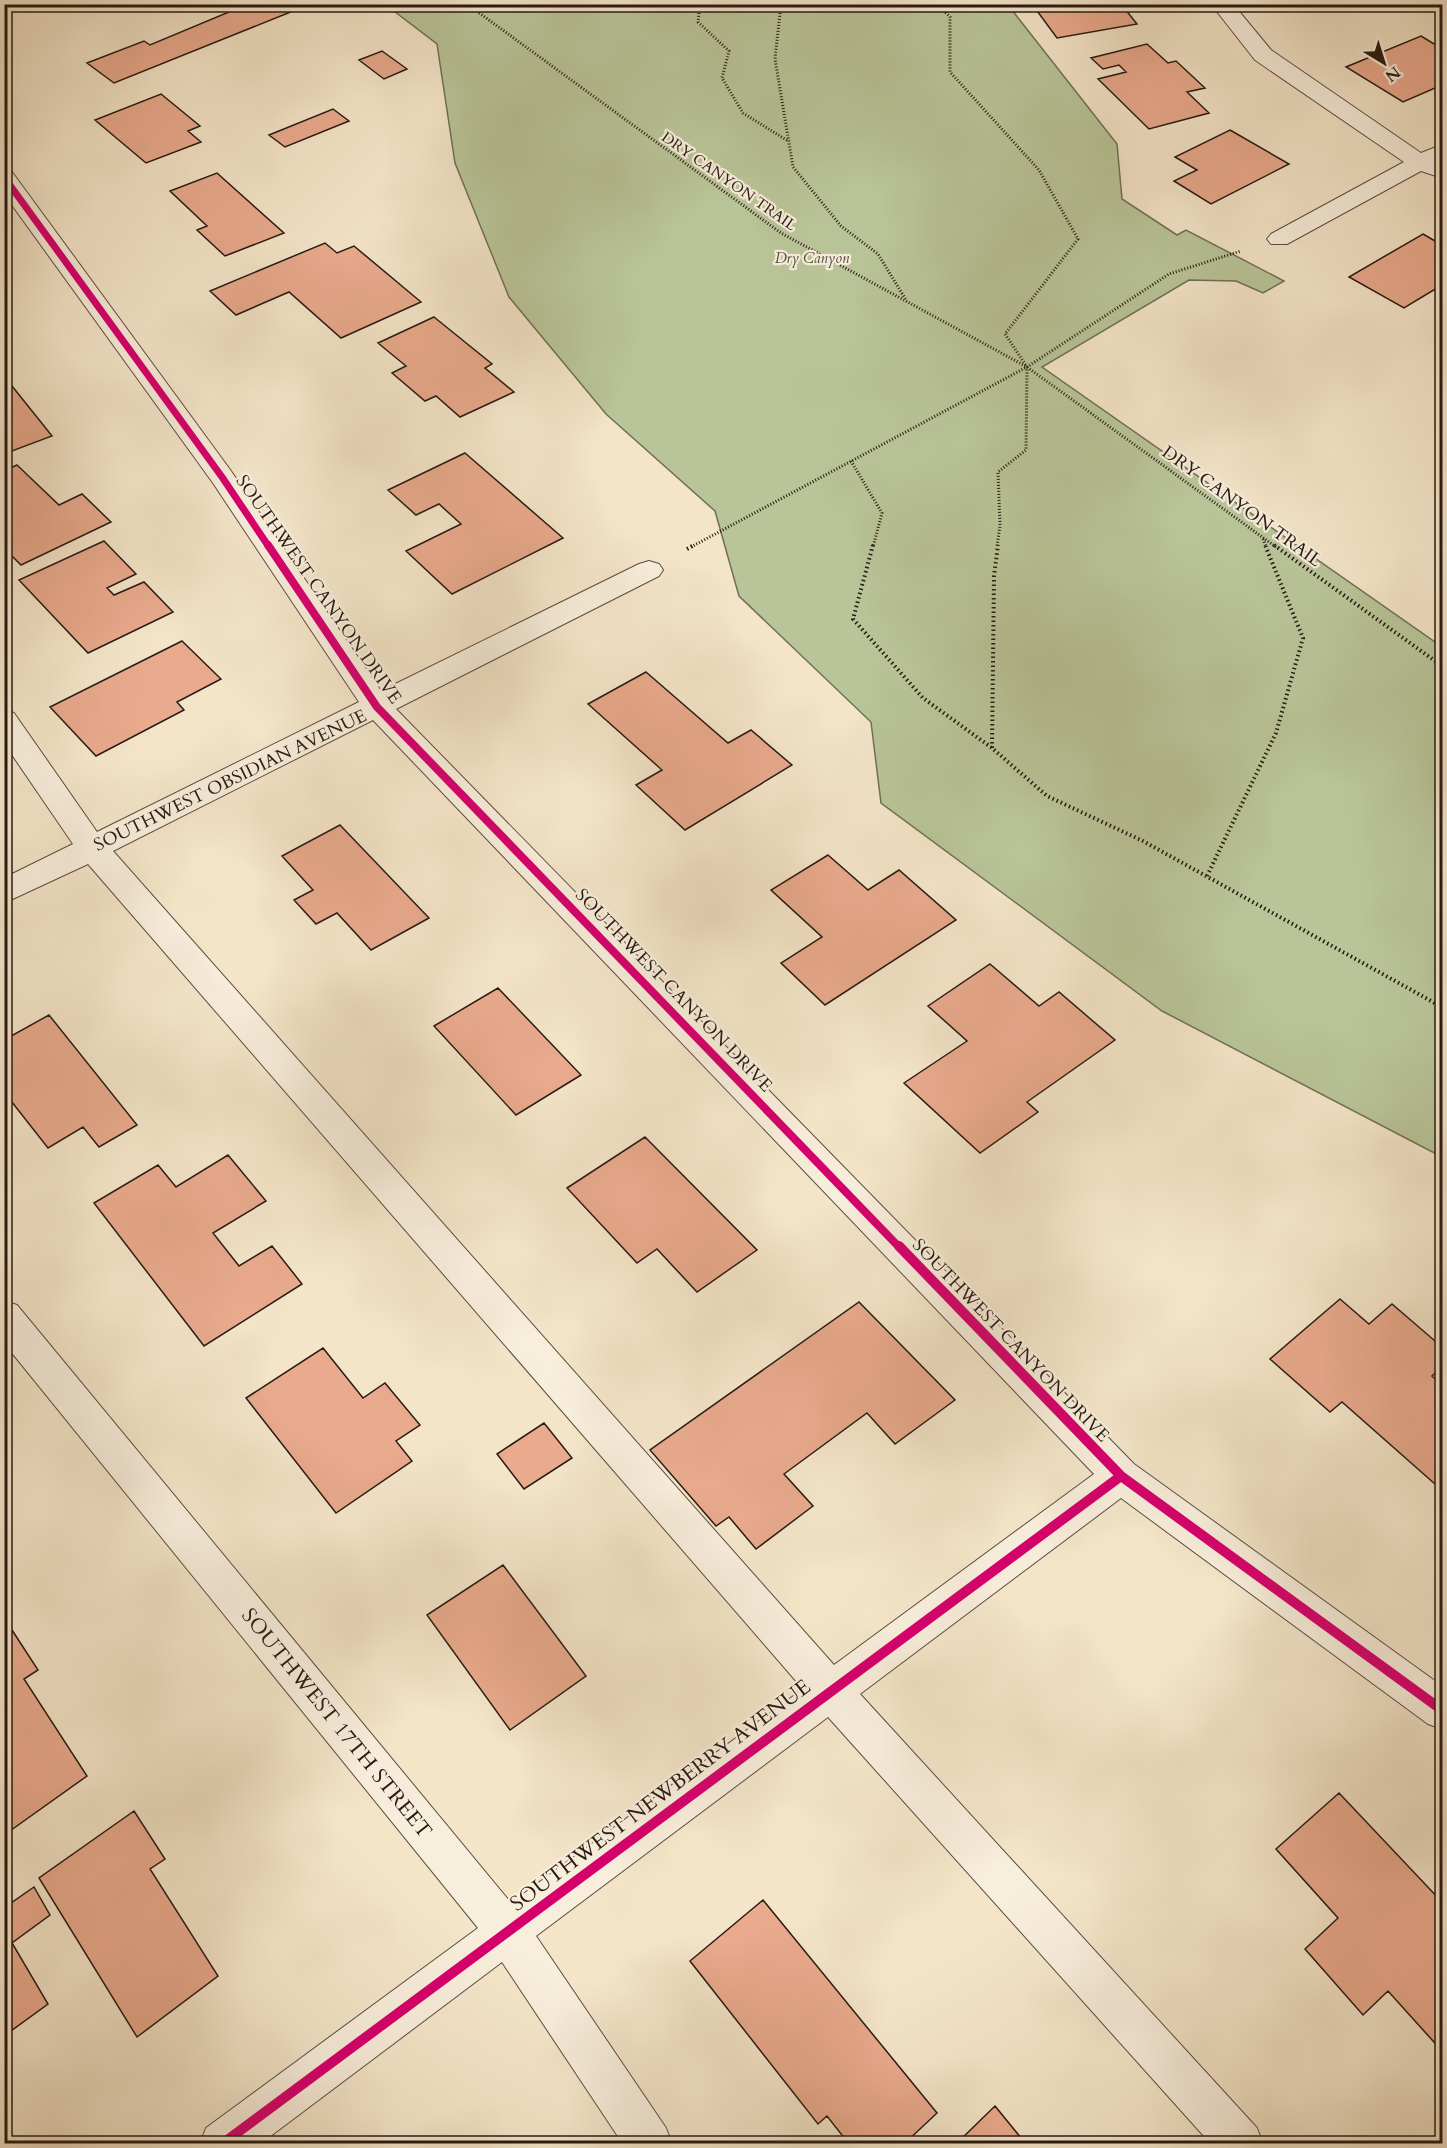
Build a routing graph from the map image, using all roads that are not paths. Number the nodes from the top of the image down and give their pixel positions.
1 (1221, 4) edge
2 (1443, 151) edge
3 (1420, 163) junction
4 (1443, 171) edge
5 (4, 177) edge
6 (1279, 239) road end
7 (649, 570) road end
8 (377, 707) junction
9 (4, 720) edge
10 (92, 848) junction
11 (4, 892) edge
12 (4, 1316) edge
13 (1120, 1476) junction
14 (831, 1691) junction
15 (1443, 1710) edge
16 (507, 1931) junction
17 (222, 2144) edge
18 (650, 2144) edge
19 (1240, 2144) edge

1 - 3 street
2 - 3 street
3 - 4 street
3 - 6 street
5 - 8 street, SOUTHWEST CANYON DRIVE
7 - 8 street, SOUTHWEST OBSIDIAN AVENUE
8 - 10 street, SOUTHWEST OBSIDIAN AVENUE
8 - 13 street, SOUTHWEST CANYON DRIVE
9 - 10 street
10 - 11 street, SOUTHWEST OBSIDIAN AVENUE
10 - 14 street
12 - 16 street, SOUTHWEST 17TH STREET
13 - 14 street, SOUTHWEST NEWBERRY AVENUE
13 - 15 street, SOUTHWEST CANYON DRIVE
14 - 16 street, SOUTHWEST NEWBERRY AVENUE
14 - 19 street
16 - 17 street, SOUTHWEST NEWBERRY AVENUE
16 - 18 street, SOUTHWEST 17TH STREET

